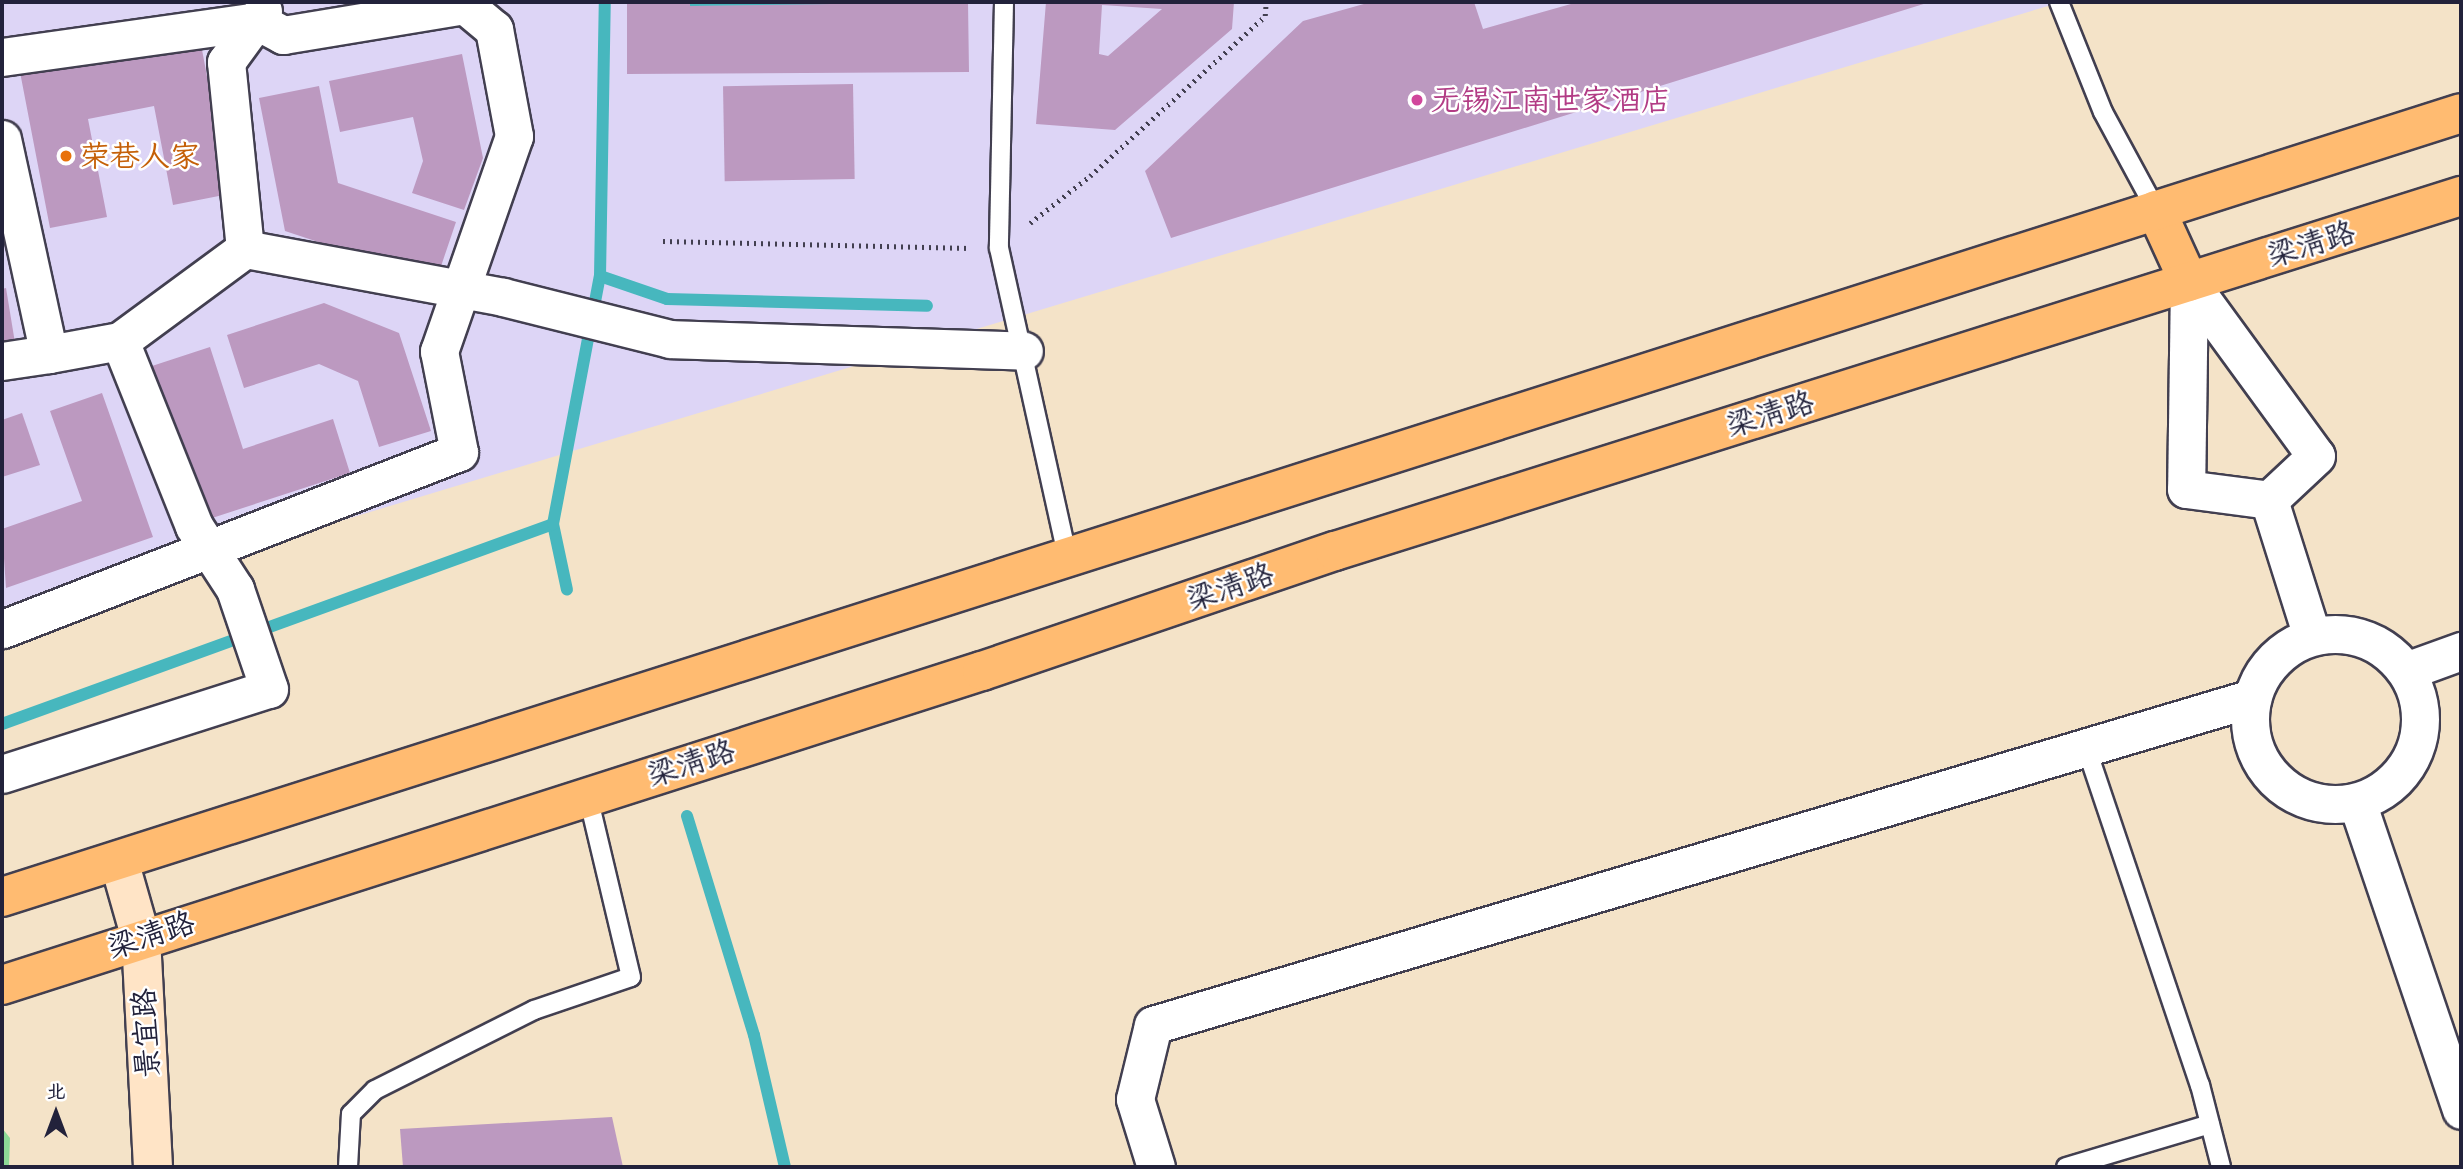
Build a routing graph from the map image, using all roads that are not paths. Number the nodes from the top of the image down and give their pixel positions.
1 (1004, 2) edge
2 (2059, 2) edge
3 (262, 11) edge
4 (2, 57) edge
5 (2461, 113) edge
6 (2, 139) edge
7 (2461, 197) edge
8 (2156, 210) junction
9 (245, 249) junction
10 (2189, 282) junction
11 (462, 291) junction
12 (120, 341) junction
13 (1024, 351) junction
14 (49, 354) junction
15 (2, 361) edge
16 (2269, 500) junction
17 (209, 546) junction
18 (1068, 558) junction
19 (2, 629) edge
20 (2312, 636) junction
21 (2461, 651) edge
22 (2406, 671) junction
23 (2252, 698) junction
24 (2086, 747) junction
25 (2, 774) edge
26 (588, 796) junction
27 (2357, 802) junction
28 (119, 861) junction
29 (2, 897) edge
30 (141, 938) junction
31 (2, 985) edge
32 (2461, 1110) edge
33 (2210, 1124) junction
34 (153, 1167) edge
35 (348, 1167) edge
36 (1156, 1167) edge
37 (2066, 1167) edge
38 (2221, 1167) edge

1 - 13 lane
2 - 8 lane
3 - 4 street
3 - 9 street
3 - 11 street
5 - 8 main road
6 - 14 street
7 - 10 main road, 梁清路
8 - 10 main road
8 - 18 main road
9 - 11 street
9 - 12 street
10 - 16 street
10 - 16 street
10 - 26 main road, 梁清路
11 - 13 street
11 - 17 street
12 - 14 street
12 - 17 street
13 - 18 lane
14 - 15 street
16 - 20 street
17 - 19 street
17 - 25 street
18 - 28 main road
20 - 22 street
20 - 23 street
21 - 22 street
22 - 27 street
23 - 24 street
23 - 27 street
24 - 33 lane
24 - 36 street
26 - 30 main road, 梁清路
26 - 35 lane
27 - 32 street
28 - 29 main road
28 - 30 street, 景宜路
30 - 31 main road, 梁清路
30 - 34 street, 景宜路
33 - 37 lane
33 - 38 lane

